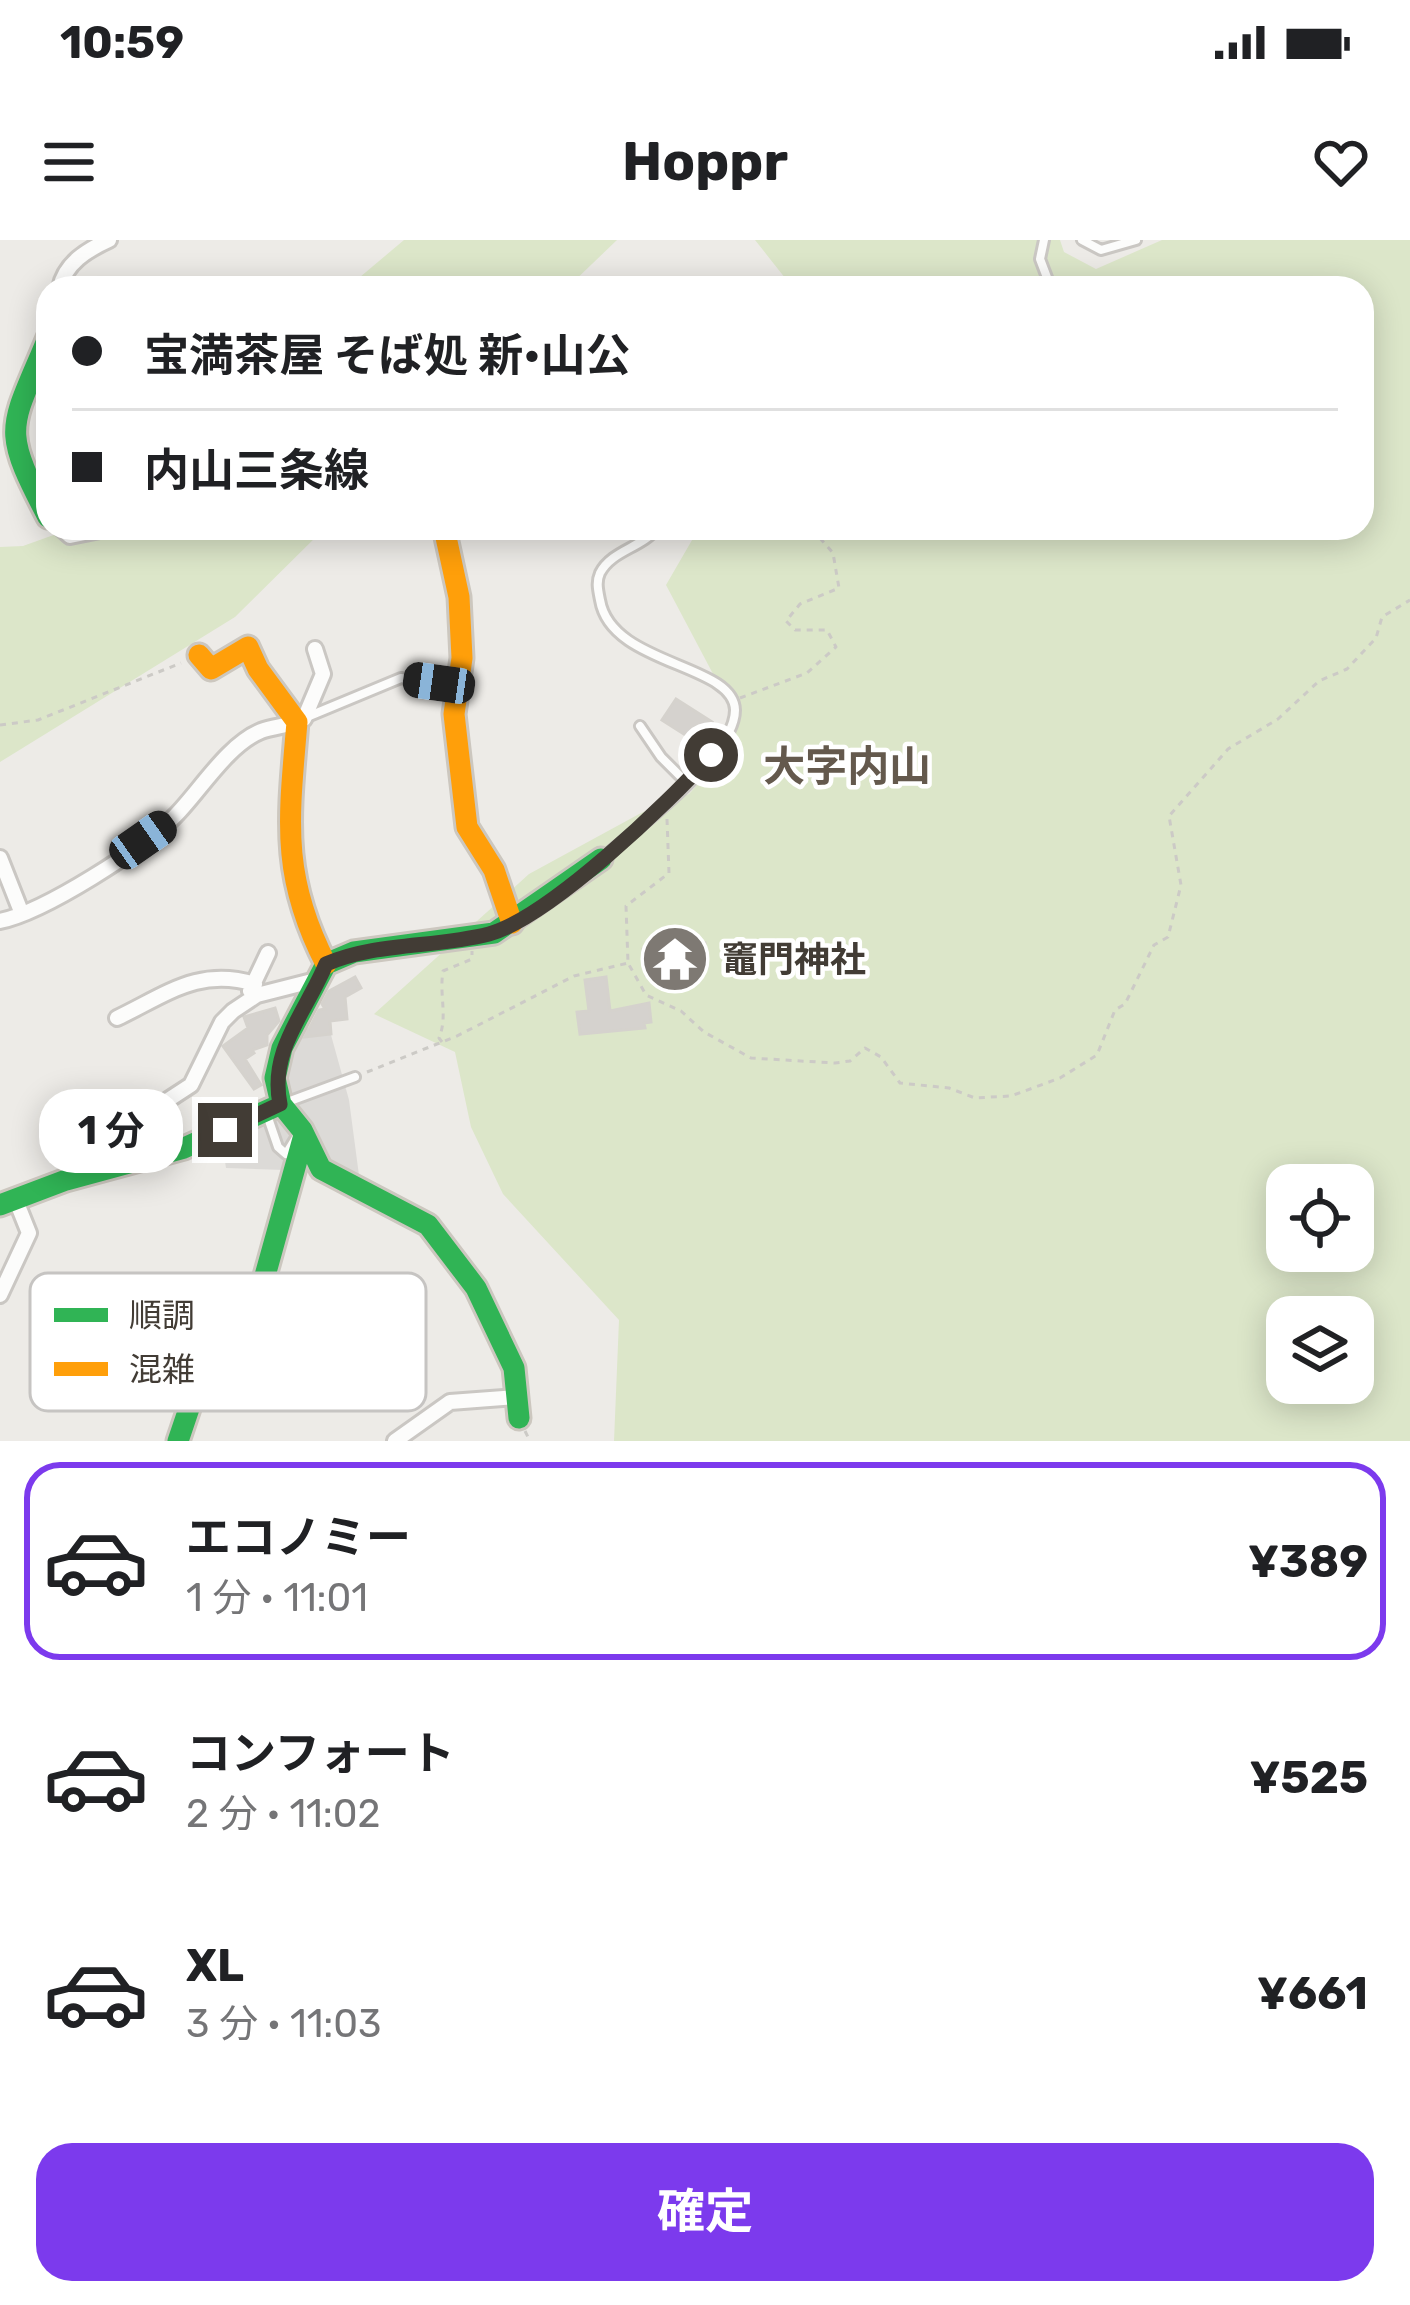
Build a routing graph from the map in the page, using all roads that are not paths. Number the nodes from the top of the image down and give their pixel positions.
1 (110, 240) edge
2 (1044, 240) edge
3 (1082, 240) edge
4 (1136, 240) edge
5 (63, 276) edge
6 (1046, 276) edge
7 (36, 367) edge
8 (36, 496) edge
9 (447, 540) edge
10 (644, 540) edge
11 (316, 649) dead end
12 (199, 655) road end
13 (459, 689) junction
14 (300, 720) junction
15 (640, 726) dead end
16 (687, 783) junction
17 (0, 858) edge
18 (601, 859) joint
19 (22, 914) junction
20 (0, 921) edge
21 (512, 923) junction
22 (268, 952) dead end
23 (322, 971) junction
24 (255, 984) junction
25 (245, 1001) junction
26 (117, 1018) dead end
27 (355, 1077) road end
28 (273, 1108) junction
29 (303, 1133) junction
30 (112, 1167) junction
31 (7, 1202) edge
32 (265, 1273) edge
33 (0, 1295) edge
34 (518, 1408) joint
35 (188, 1411) edge
36 (178, 1441) edge
37 (394, 1441) edge

1 - 5 street
2 - 6 lane
3 - 4 lane
7 - 8 street
9 - 13 street
10 - 16 lane
11 - 14 street
12 - 14 street
13 - 14 lane
13 - 21 street
14 - 19 street
14 - 23 street
15 - 16 lane
16 - 18 lane
17 - 19 street
18 - 21 street
19 - 20 street
21 - 23 street
22 - 24 street
23 - 25 street
23 - 28 street
24 - 25 street
24 - 26 street
25 - 30 street
27 - 28 lane
28 - 29 street
28 - 30 street
29 - 32 street
29 - 34 street
30 - 31 street
31 - 33 street
34 - 37 street
35 - 36 street

